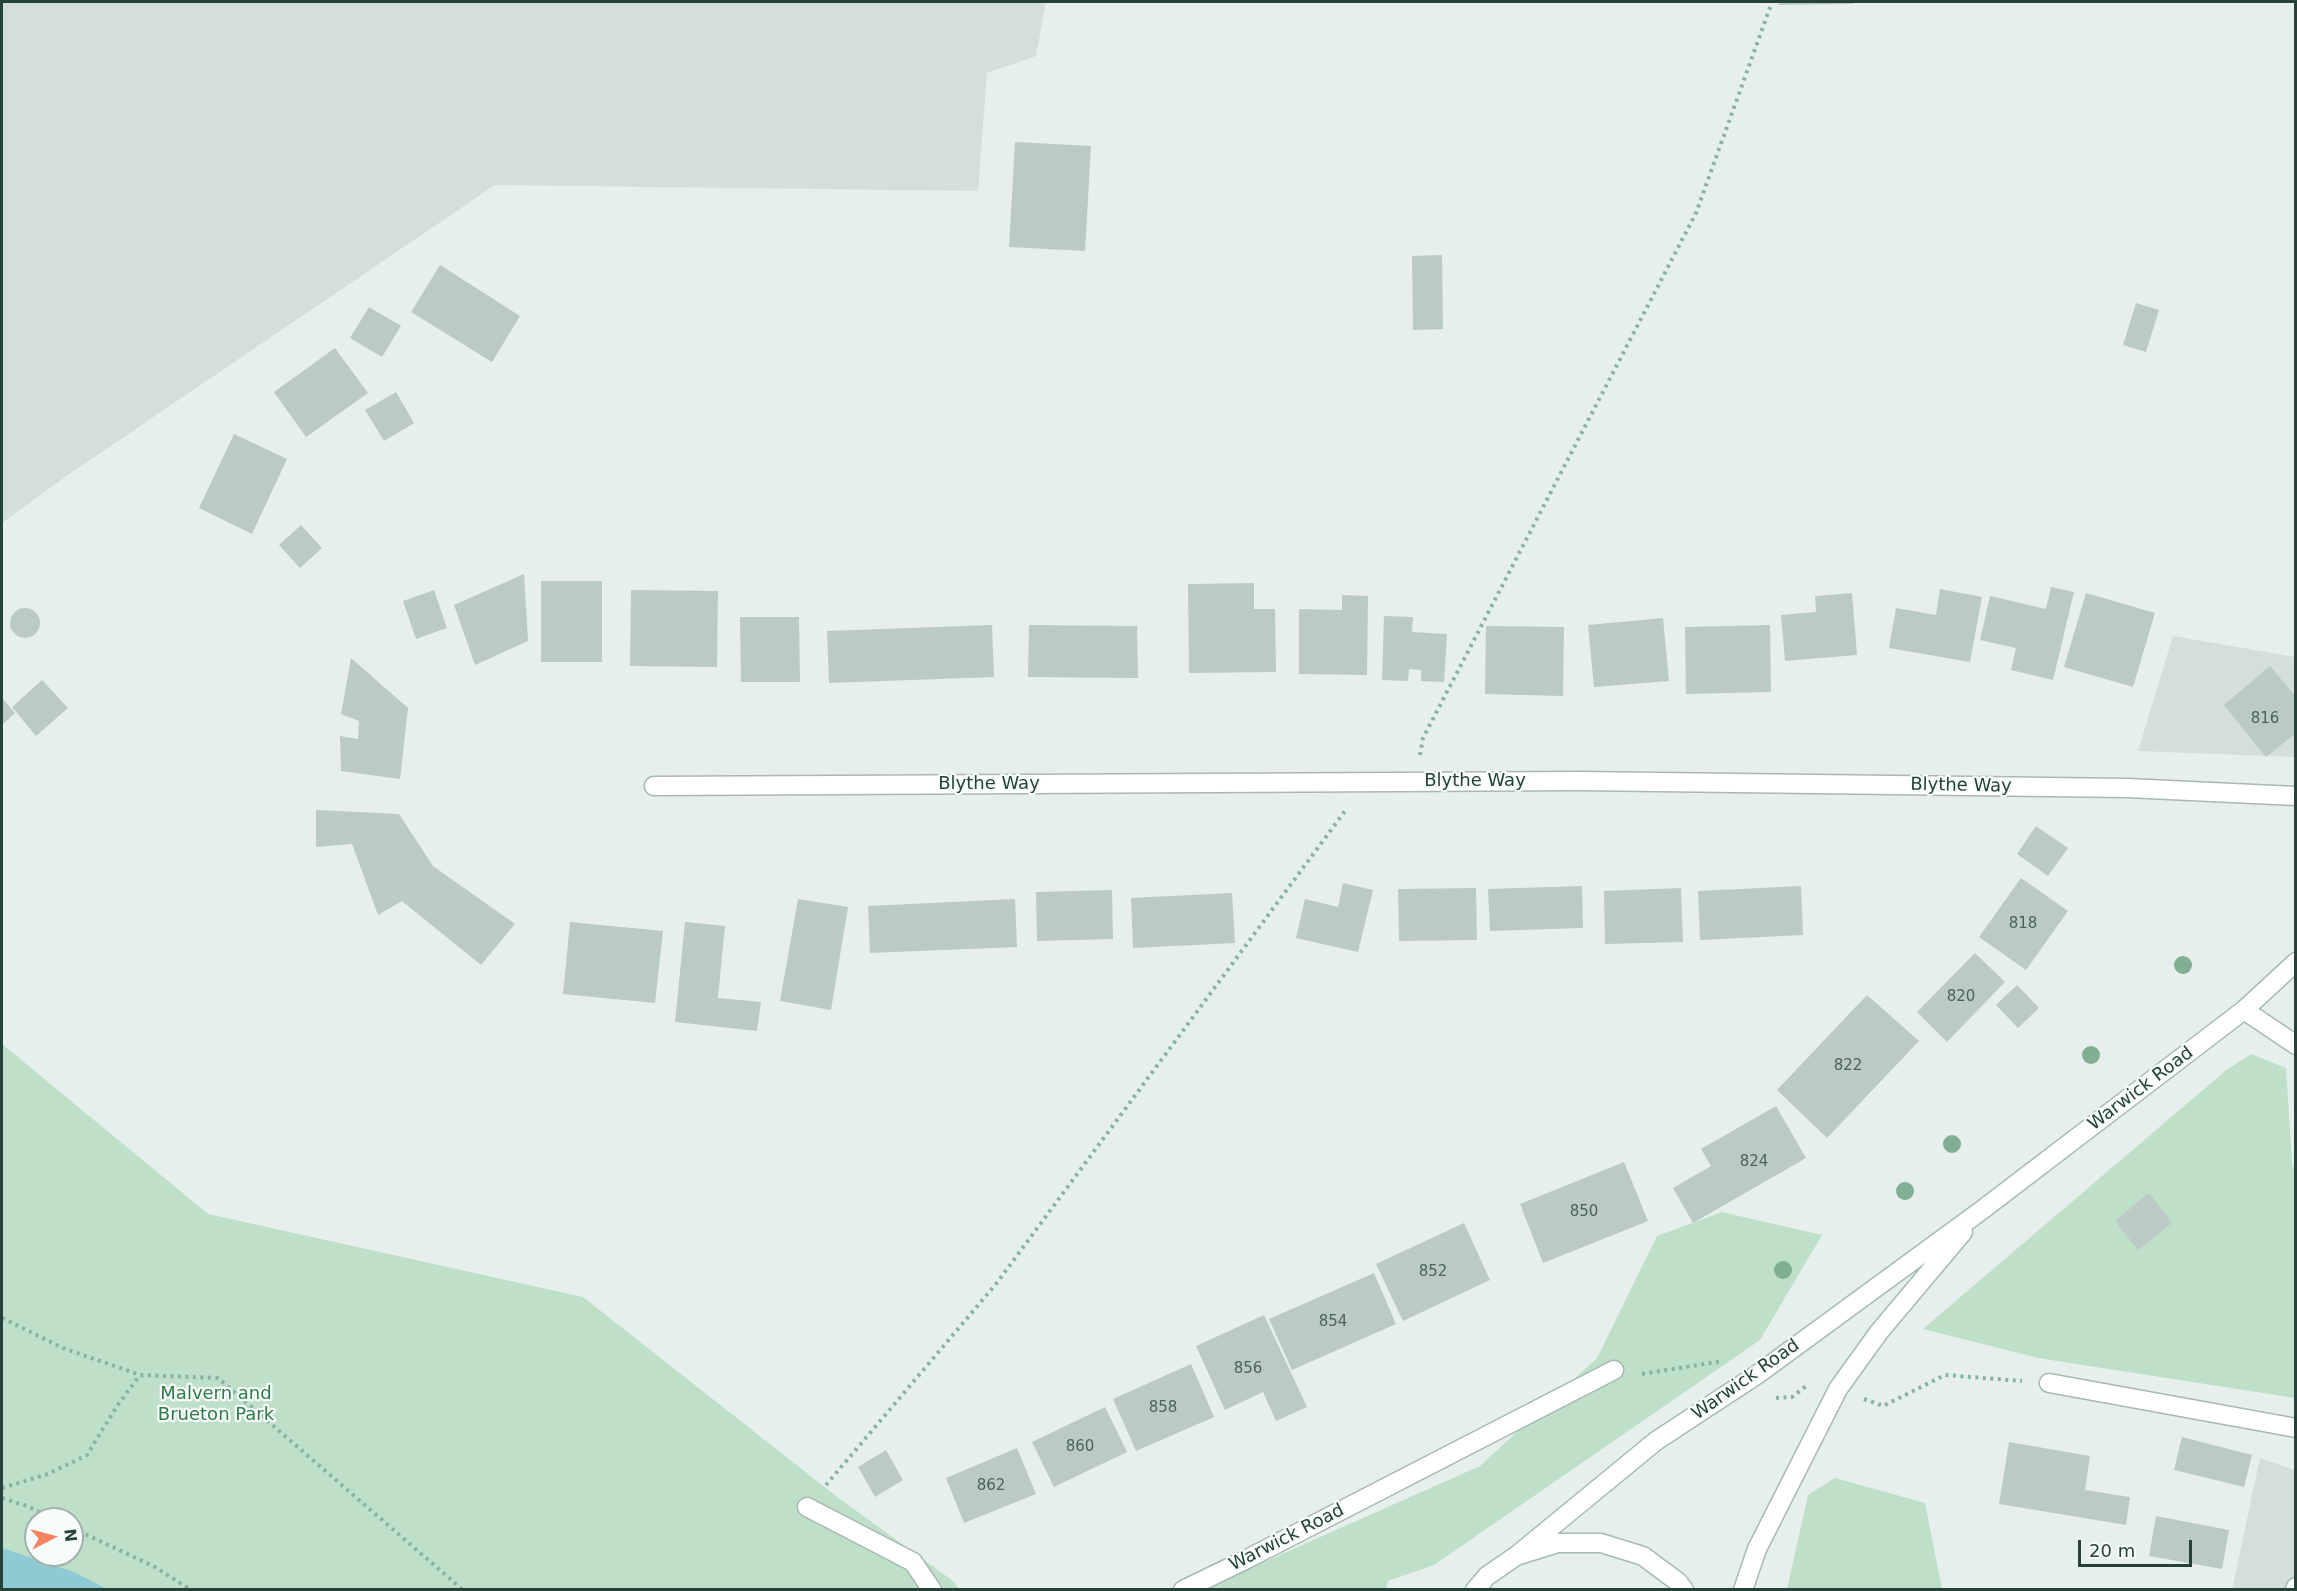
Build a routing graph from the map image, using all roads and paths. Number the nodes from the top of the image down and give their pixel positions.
1 (1772, 2) edge
2 (1367, 782) junction
3 (1414, 782) junction
4 (654, 786) dead end
5 (2295, 796) edge
6 (2295, 962) edge
7 (2244, 1010) junction
8 (2295, 1045) edge
9 (1982, 1210) junction
10 (2, 1318) edge
11 (1614, 1370) dead end
12 (140, 1375) junction
13 (2049, 1383) dead end
14 (2295, 1428) edge
15 (2, 1488) edge
16 (2, 1498) edge
17 (29, 1507) edge
18 (807, 1508) joint
19 (84, 1534) edge
20 (1516, 1556) junction
21 (191, 1590) edge
22 (463, 1590) edge
23 (932, 1590) edge
24 (1183, 1590) edge
25 (1475, 1590) edge
26 (1684, 1590) edge
27 (1743, 1590) edge

1 - 3 path
2 - 3 street, Blythe Way
2 - 4 street, Blythe Way
2 - 18 path
3 - 5 street, Blythe Way
6 - 7 street, Warwick Road
7 - 8 street
7 - 9 street, Warwick Road
9 - 20 street, Warwick Road
9 - 27 street, Warwick Road
10 - 12 path
11 - 24 street, Warwick Road
12 - 15 path
12 - 22 path
13 - 14 street
16 - 17 path
18 - 23 street
19 - 21 path
20 - 25 street
20 - 26 street

